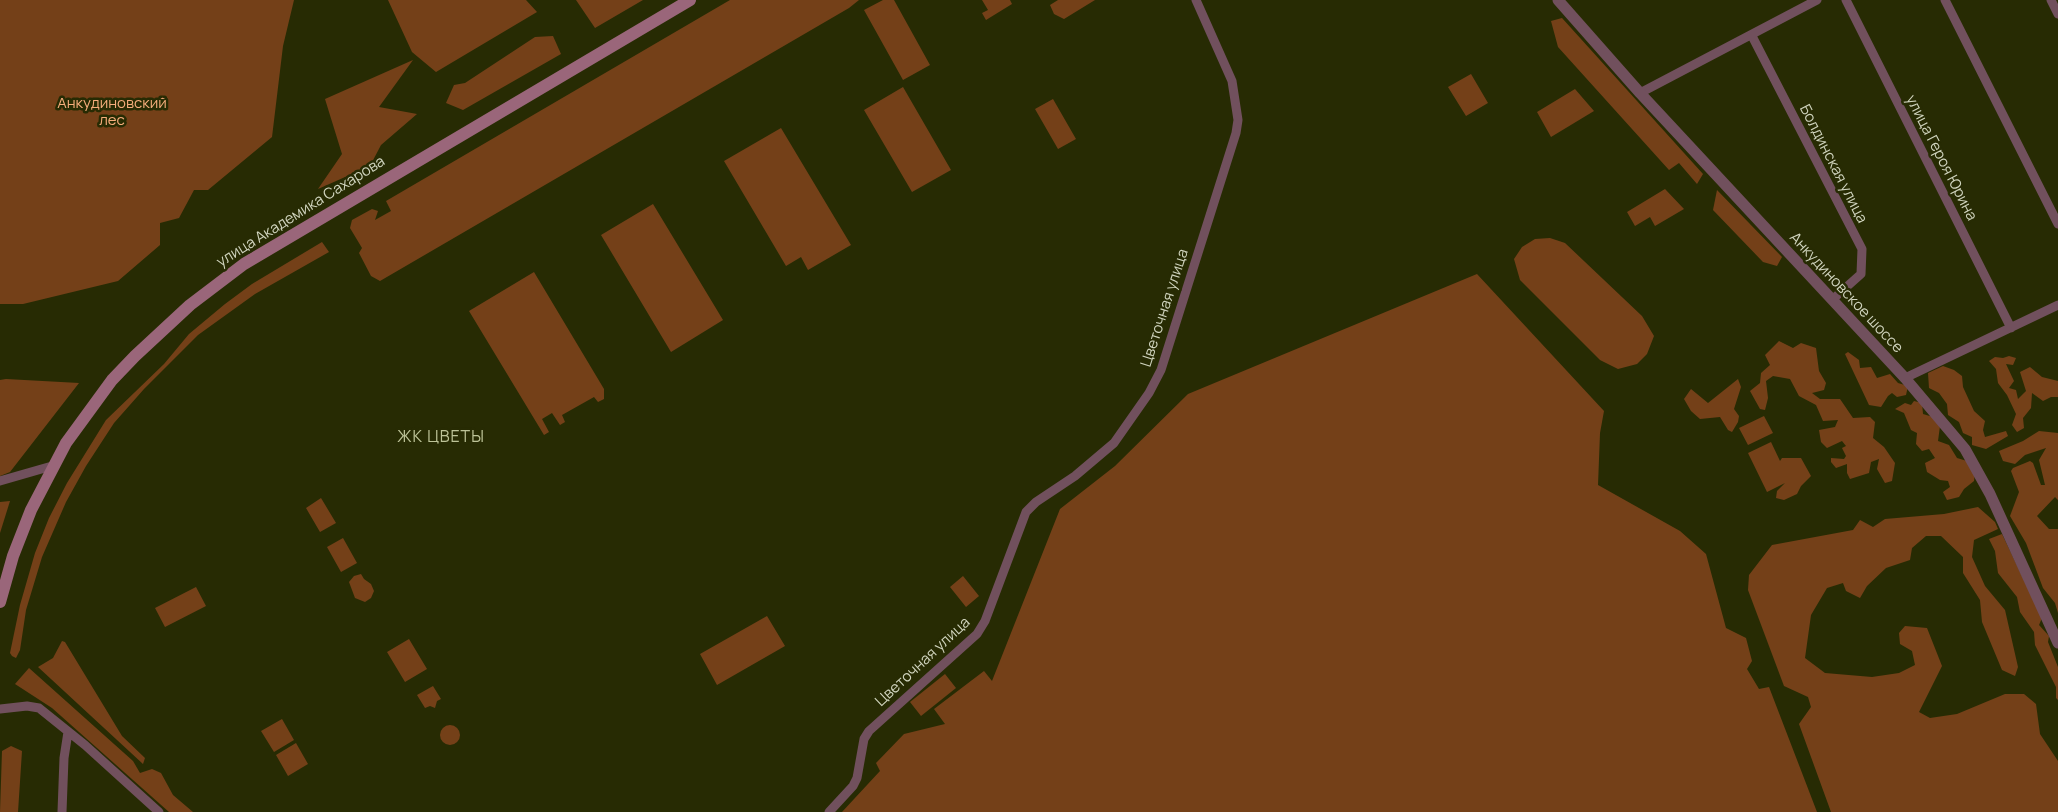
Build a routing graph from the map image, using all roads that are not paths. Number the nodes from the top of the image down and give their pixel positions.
1 (690, 0) edge
2 (1196, 0) edge
3 (1558, 0) edge
4 (1817, 0) edge
5 (1846, 0) edge
6 (1945, 0) edge
7 (2051, 0) edge
8 (2058, 14) edge
9 (1752, 36) junction
10 (1640, 94) junction
11 (2058, 224) edge
12 (1833, 299) junction
13 (2058, 305) edge
14 (2011, 328) junction
15 (1905, 378) junction
16 (52, 466) junction
17 (0, 481) edge
18 (0, 602) edge
19 (2058, 642) edge
20 (0, 709) edge
21 (68, 732) junction
22 (62, 812) edge
23 (159, 812) edge
24 (829, 812) edge

1 - 16 main road, улица Академика Сахарова
2 - 24 street, Цветочная улица
3 - 10 street, Анкудиновское шоссе
4 - 9 street
5 - 14 street, улица Героя Юрина
6 - 11 street
7 - 8 street
9 - 10 street
9 - 12 street, Болдинская улица
10 - 12 street, Анкудиновское шоссе
12 - 15 street, Анкудиновское шоссе
13 - 14 street
14 - 15 street
15 - 19 street, Анкудиновское шоссе
16 - 17 street
16 - 18 main road, улица Академика Сахарова
20 - 21 street
21 - 22 street
21 - 23 street

